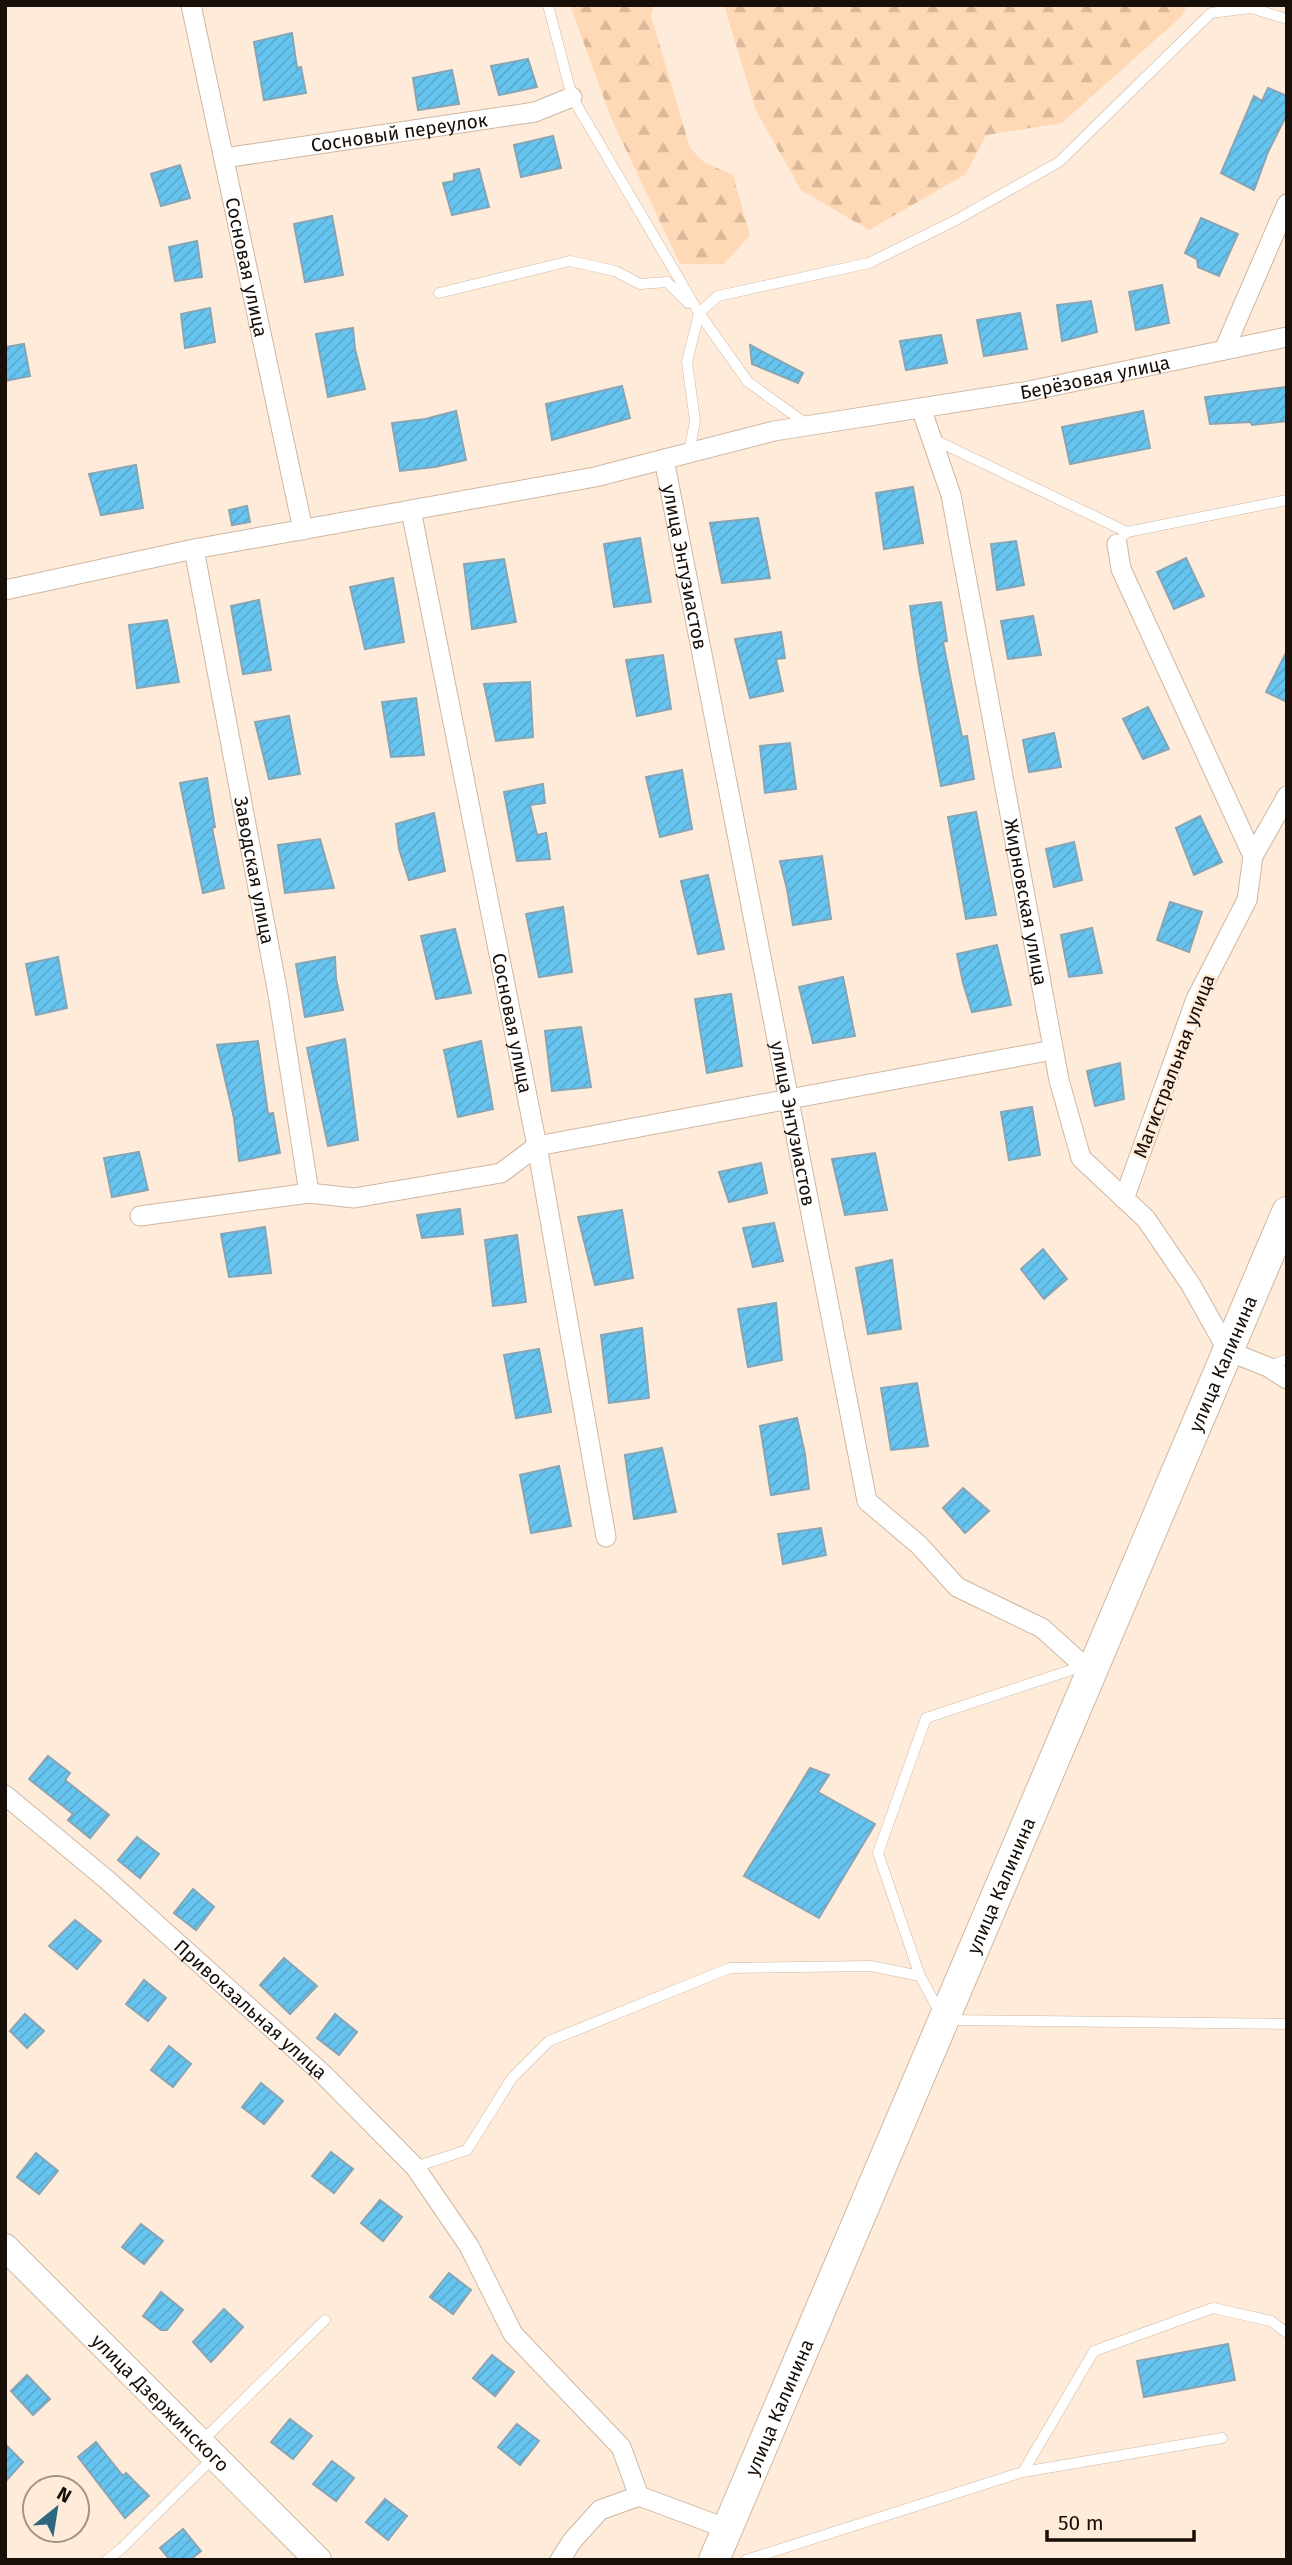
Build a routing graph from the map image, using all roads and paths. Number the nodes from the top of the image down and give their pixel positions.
1 (191, 5) edge
2 (548, 5) edge
3 (1287, 19) edge
4 (572, 97) junction
5 (224, 158) junction
6 (1287, 204) edge
7 (439, 293) dead end
8 (699, 313) junction
9 (1287, 337) edge
10 (1224, 350) junction
11 (921, 408) junction
12 (809, 426) junction
13 (931, 439) junction
14 (688, 453) junction
15 (664, 459) junction
16 (1287, 500) edge
17 (411, 510) junction
18 (303, 530) junction
19 (1122, 538) junction
20 (194, 549) junction
21 (5, 590) edge
22 (1287, 796) edge
23 (1253, 856) junction
24 (1053, 1050) junction
25 (789, 1099) junction
26 (537, 1146) junction
27 (309, 1193) junction
28 (1124, 1199) junction
29 (1287, 1212) edge
30 (140, 1216) dead end
31 (1228, 1351) junction
32 (1287, 1359) edge
33 (1268, 1367) junction
34 (1287, 1379) edge
35 (606, 1537) dead end
36 (1086, 1674) junction
37 (5, 1795) edge
38 (920, 1976) junction
39 (944, 2020) junction
40 (1287, 2024) edge
41 (415, 2167) junction
42 (5, 2247) edge
43 (325, 2320) dead end
44 (1287, 2333) edge
45 (1222, 2438) dead end
46 (208, 2450) junction
47 (1023, 2472) junction
48 (639, 2496) junction
49 (728, 2529) junction
50 (715, 2559) edge
51 (107, 2560) edge
52 (318, 2560) edge
53 (560, 2560) edge
54 (746, 2560) edge

1 - 5 street, Сосновая улица
2 - 4 lane
3 - 8 lane
4 - 5 street, Сосновый переулок
4 - 8 lane
5 - 18 street, Сосновая улица
6 - 10 street
7 - 8 lane
8 - 12 lane
8 - 14 lane
9 - 10 street, Берёзовая улица
10 - 11 street, Берёзовая улица
11 - 12 street, Берёзовая улица
11 - 13 street, Жирновская улица
12 - 14 street, Берёзовая улица
13 - 19 lane
13 - 24 street, Жирновская улица
14 - 15 street, Берёзовая улица
15 - 17 street, Берёзовая улица
15 - 25 street, улица Энтузиастов
16 - 19 lane
17 - 18 street, Берёзовая улица
17 - 26 street, Сосновая улица
18 - 20 street, Берёзовая улица
19 - 23 street
20 - 21 street, Берёзовая улица
20 - 27 street, Заводская улица
22 - 23 street, Магистральная улица
23 - 28 street, Магистральная улица
24 - 25 street
24 - 28 street, Жирновская улица
25 - 26 street
25 - 36 street, улица Энтузиастов
26 - 27 street
26 - 35 street, Сосновая улица
27 - 30 street
28 - 31 street, Жирновская улица
29 - 31 main road, улица Калинина
31 - 33 street
31 - 36 main road, улица Калинина
32 - 33 lane
33 - 34 street
36 - 38 lane
36 - 39 main road, улица Калинина
37 - 41 street, Привокзальная улица
38 - 39 lane
38 - 41 lane
39 - 40 lane
39 - 49 main road, улица Калинина
41 - 48 street, Привокзальная улица
42 - 46 street, улица Дзержинского
43 - 46 lane
44 - 47 lane
45 - 47 lane
46 - 51 lane
46 - 52 street, улица Дзержинского
47 - 54 lane
48 - 49 street
48 - 53 street
49 - 50 main road, улица Калинина

